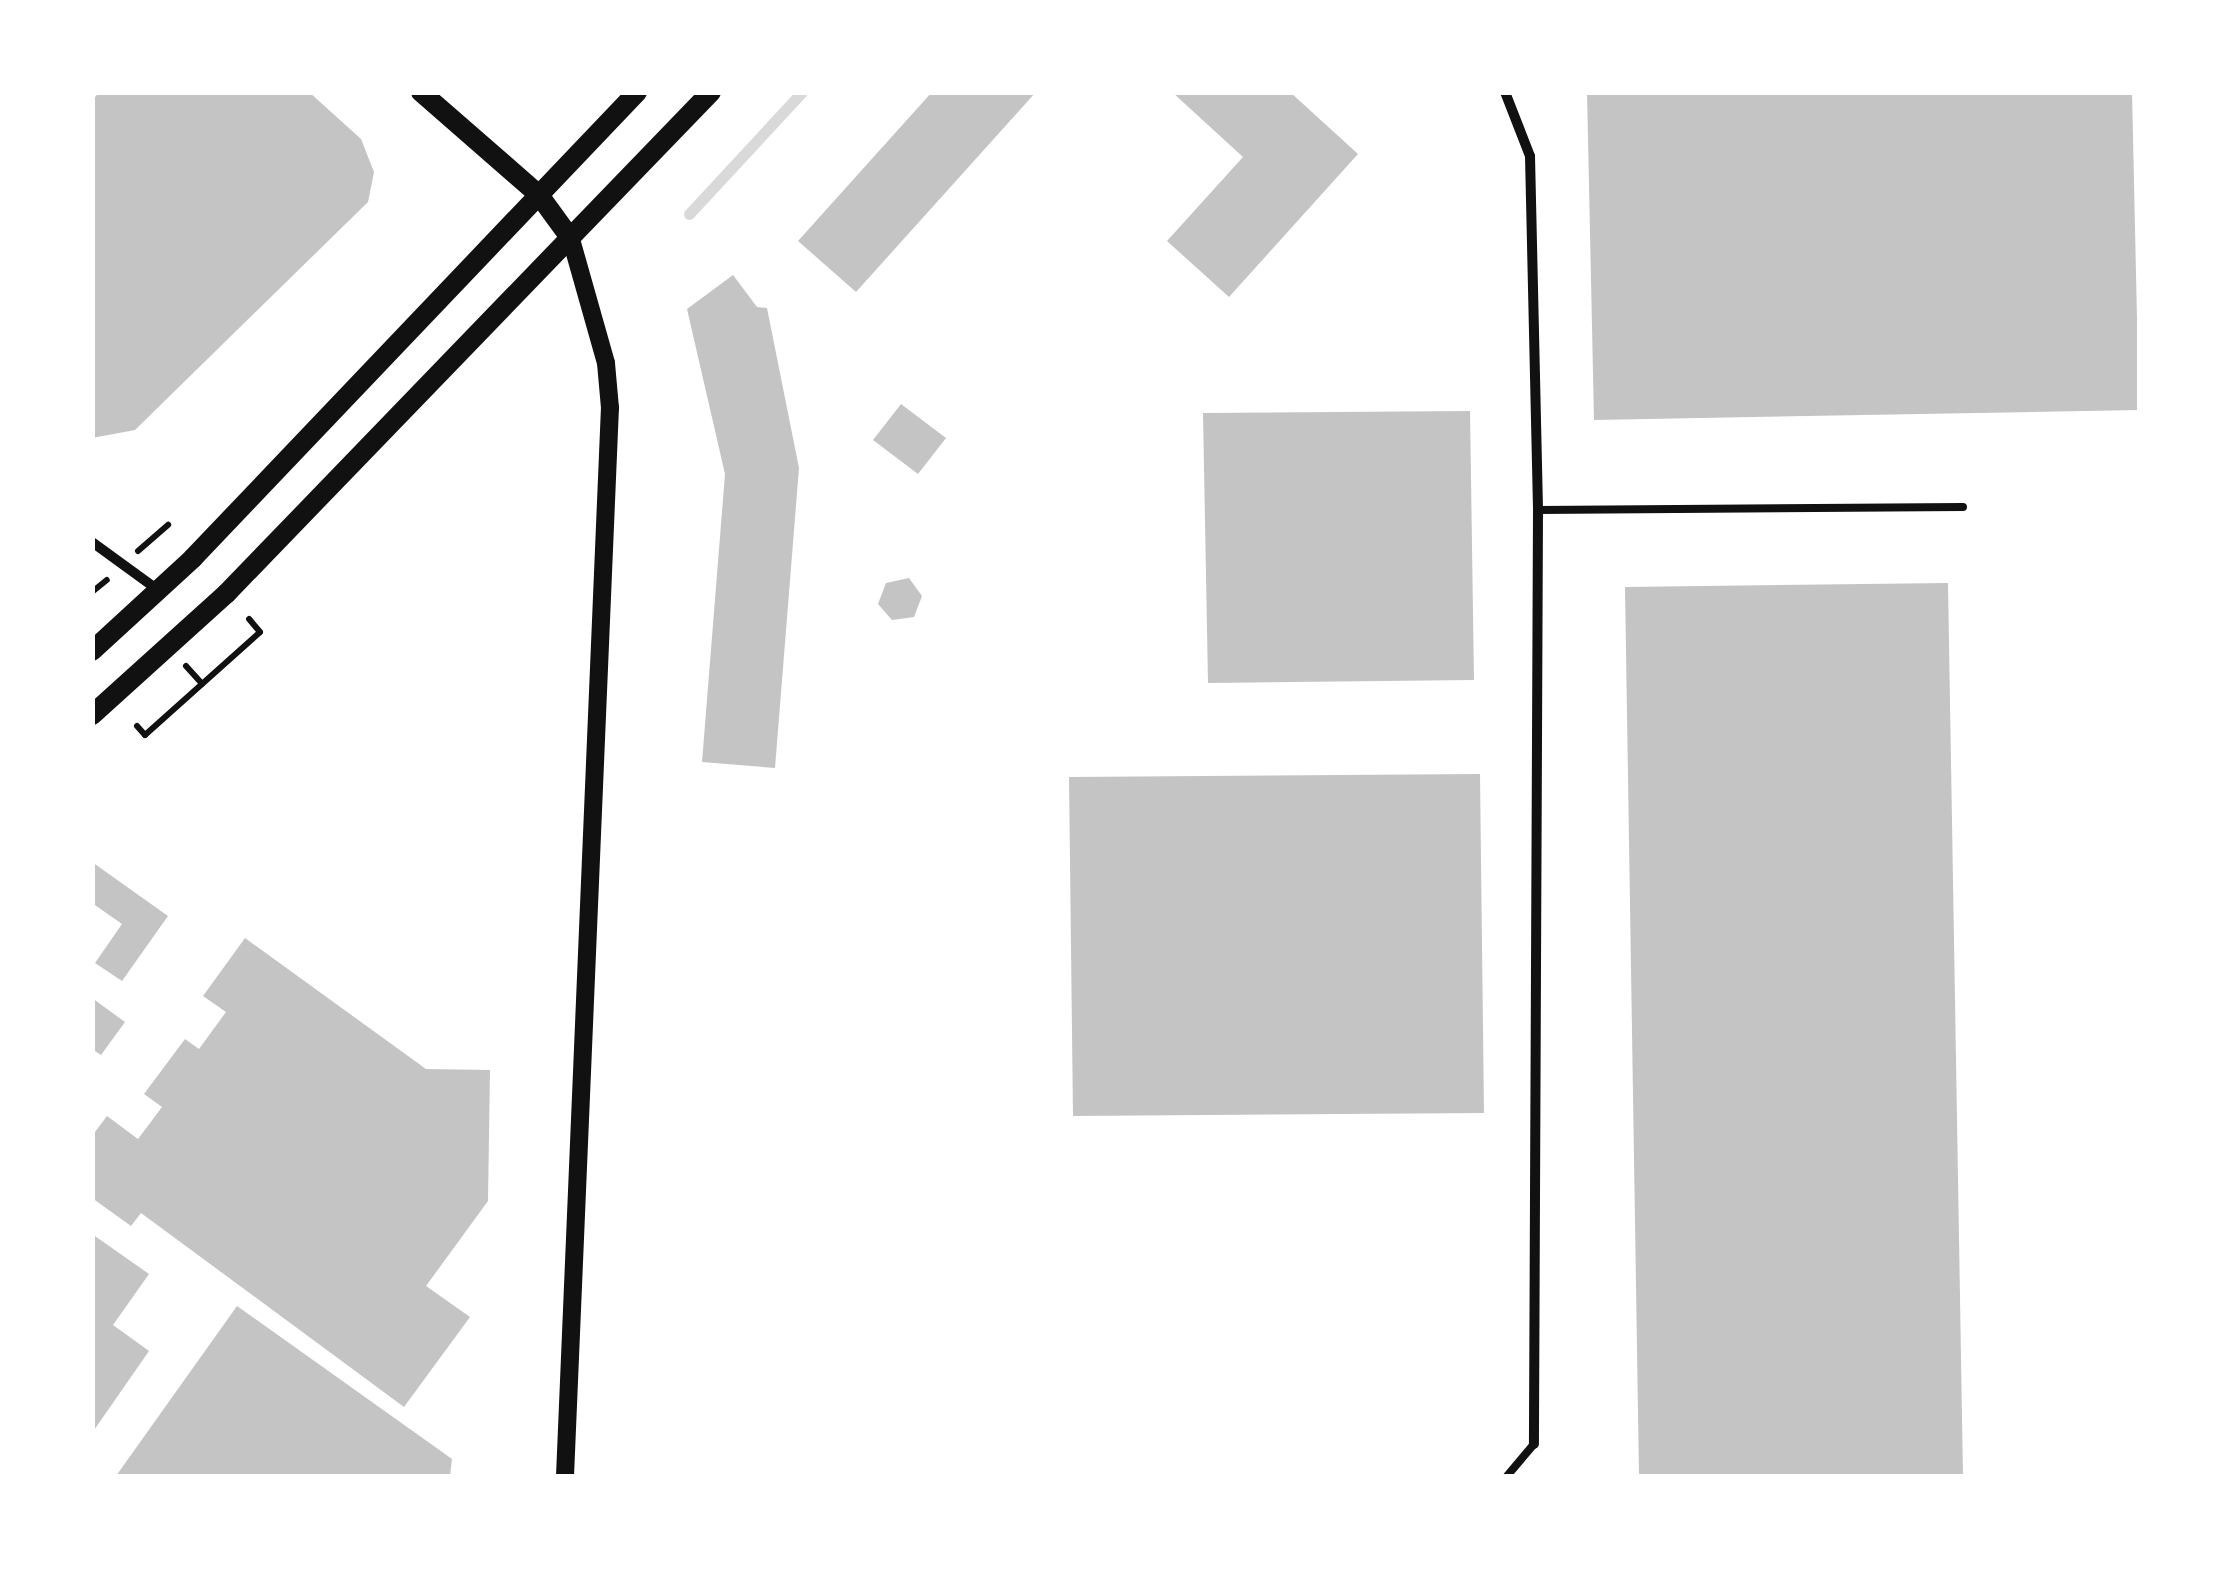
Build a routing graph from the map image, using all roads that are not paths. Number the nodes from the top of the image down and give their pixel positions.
1 (422, 92) edge
2 (638, 92) edge
3 (711, 92) edge
4 (1505, 92) edge
5 (539, 195) junction
6 (571, 239) junction
7 (1963, 506) dead end
8 (1538, 510) junction
9 (92, 542) edge
10 (158, 590) junction
11 (92, 651) edge
12 (92, 716) edge
13 (1534, 1444) joint
14 (565, 1476) edge
15 (1507, 1476) edge

1 - 5 main road
2 - 5 main road
3 - 6 main road
4 - 8 street
5 - 6 main road
5 - 10 main road
6 - 12 main road
6 - 14 street
7 - 8 lane
8 - 13 street
9 - 10 street
10 - 11 main road
13 - 15 lane

